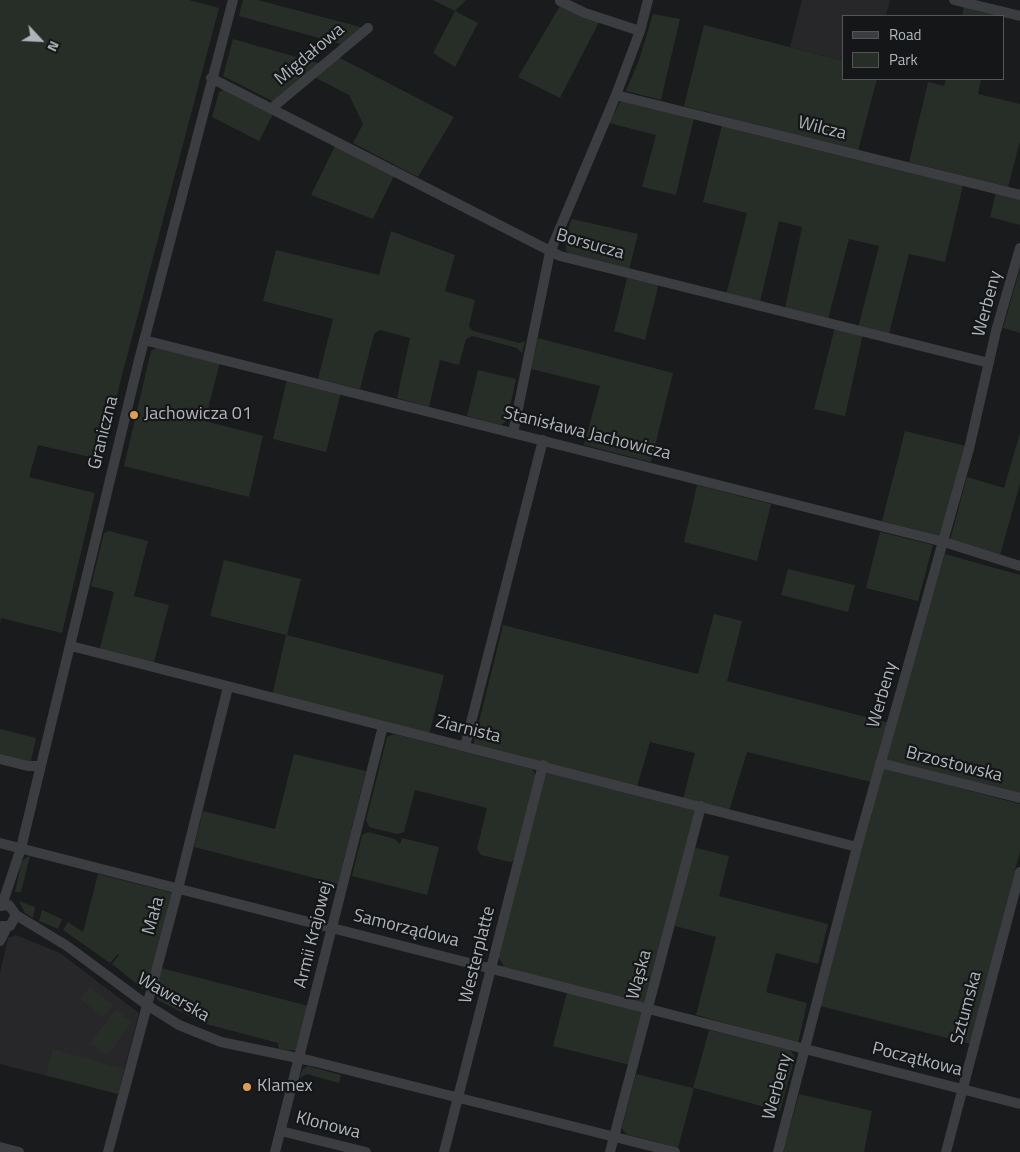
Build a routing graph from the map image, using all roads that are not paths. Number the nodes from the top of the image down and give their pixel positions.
1 (233, 0) edge
2 (648, 0) edge
3 (954, 0) edge
4 (560, 1) edge
5 (1020, 16) edge
6 (368, 28) dead end
7 (640, 31) junction
8 (211, 78) junction
9 (616, 95) junction
10 (272, 108) junction
11 (1020, 195) edge
12 (1020, 248) edge
13 (550, 252) junction
14 (144, 340) junction
15 (989, 363) junction
16 (513, 433) junction
17 (543, 440) junction
18 (944, 542) junction
19 (1020, 566) edge
20 (71, 646) junction
21 (228, 687) junction
22 (383, 726) junction
23 (465, 746) junction
24 (0, 759) edge
25 (880, 763) junction
26 (543, 765) junction
27 (41, 766) junction
28 (1020, 798) edge
29 (701, 806) junction
30 (0, 842) edge
31 (857, 847) junction
32 (21, 848) junction
33 (1020, 872) edge
34 (178, 889) junction
35 (7, 916) edge
36 (333, 928) junction
37 (0, 941) edge
38 (492, 968) junction
39 (147, 1005) junction
40 (648, 1009) junction
41 (805, 1048) junction
42 (300, 1058) junction
43 (963, 1089) junction
44 (459, 1097) junction
45 (1020, 1104) edge
46 (281, 1130) junction
47 (614, 1137) junction
48 (0, 1147) edge
49 (19, 1152) edge
50 (108, 1152) edge
51 (276, 1152) edge
52 (366, 1152) edge
53 (444, 1152) edge
54 (610, 1152) edge
55 (675, 1152) edge
56 (778, 1152) edge
57 (946, 1152) edge

1 - 8 street, Graniczna
2 - 7 street
3 - 5 street
4 - 7 street
6 - 10 street, Migdałowa
7 - 9 street
8 - 10 street, Borsucza
8 - 14 street, Graniczna
9 - 11 street, Wilcza
9 - 13 street
10 - 13 street, Borsucza
12 - 15 street, Werbeny
13 - 15 street, Borsucza
13 - 16 street
14 - 16 street, Stanisława Jachowicza
14 - 20 street, Graniczna
15 - 18 street, Werbeny
16 - 17 street, Stanisława Jachowicza
17 - 18 street, Stanisława Jachowicza
17 - 23 street
18 - 19 street, Stanisława Jachowicza
18 - 25 street, Werbeny
20 - 21 street, Ziarnista
20 - 27 street, Graniczna
21 - 22 street, Ziarnista
21 - 34 street, Mała
22 - 23 street, Ziarnista
22 - 36 street, Armii Krajowej
23 - 26 street, Ziarnista
24 - 27 street
25 - 28 street, Brzostowska
25 - 31 street, Werbeny
26 - 29 street, Ziarnista
26 - 38 street, Westerplatte
27 - 32 street, Graniczna
29 - 31 street, Ziarnista
29 - 40 street, Wąska
30 - 32 street, Samorządowa
31 - 41 street, Werbeny
32 - 34 street, Samorządowa
32 - 35 street, Graniczna
33 - 43 street, Sztumska
34 - 36 street, Samorządowa
34 - 39 street, Mała
35 - 37 street, Graniczna
35 - 39 street, Wawerska
36 - 38 street, Samorządowa
36 - 42 street, Armii Krajowej
38 - 40 street, Samorządowa
38 - 44 street, Westerplatte
39 - 42 street, Wawerska
39 - 50 street, Mała
40 - 41 street, Samorządowa
40 - 47 street, Wąska
41 - 43 street, Początkowa
41 - 56 street, Werbeny
42 - 44 street, Wawerska
42 - 46 street, Armii Krajowej
43 - 45 street, Początkowa
43 - 57 street, Sztumska
44 - 47 street, Wawerska
44 - 53 street, Westerplatte
46 - 51 street, Armii Krajowej
46 - 52 street, Klonowa
47 - 54 street, Wąska
47 - 55 street, Wawerska
48 - 49 street

